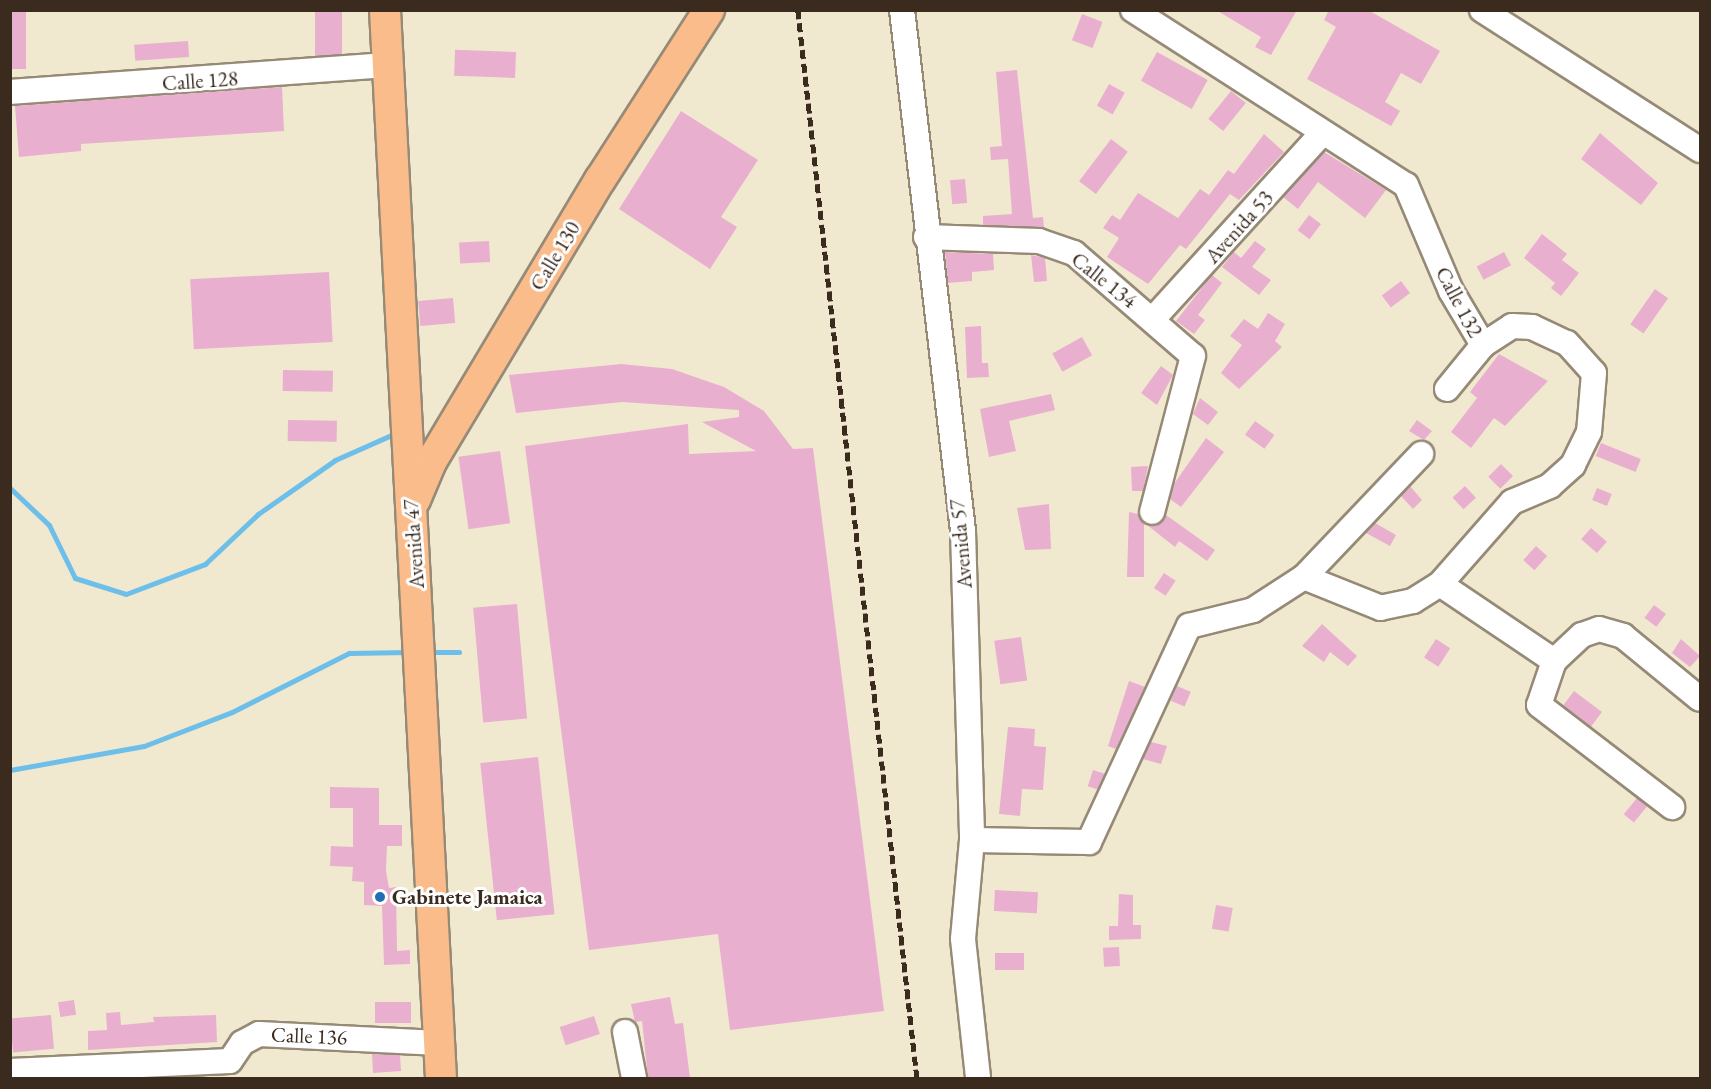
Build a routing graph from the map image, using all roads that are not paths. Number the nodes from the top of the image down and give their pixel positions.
1 (385, 10) edge
2 (709, 10) edge
3 (902, 10) edge
4 (1132, 10) edge
5 (1482, 10) edge
6 (389, 65) junction
7 (10, 92) edge
8 (1322, 133) junction
9 (1701, 150) edge
10 (926, 237) junction
11 (1153, 319) junction
12 (1483, 345) junction
13 (1447, 389) dead end
14 (1421, 454) dead end
15 (411, 508) junction
16 (1152, 512) dead end
17 (1304, 577) junction
18 (1440, 584) junction
19 (1554, 661) junction
20 (1701, 699) edge
21 (1672, 807) dead end
22 (972, 840) junction
23 (626, 1032) dead end
24 (440, 1043) junction
25 (230, 1070) edge
26 (10, 1071) edge
27 (441, 1078) edge
28 (634, 1078) edge
29 (978, 1078) edge

1 - 6 main road, Avenida 47
2 - 15 main road, Calle 130
3 - 10 street, Avenida 57
4 - 8 street, Calle 132
5 - 9 street
6 - 7 street, Calle 128
6 - 15 main road, Avenida 47
8 - 11 street, Avenida 53
8 - 12 street, Calle 132
10 - 11 street, Calle 134
10 - 22 street, Avenida 57
11 - 16 street, Calle 134
12 - 13 street
12 - 18 street, Calle 132
14 - 17 street
15 - 24 main road, Avenida 47
17 - 18 street, Calle 132
17 - 22 street
18 - 19 street
19 - 20 street
19 - 21 street
22 - 29 street, Avenida 57
23 - 28 street
24 - 25 street, Calle 136
24 - 27 main road, Avenida 47
25 - 26 street, Calle 136

